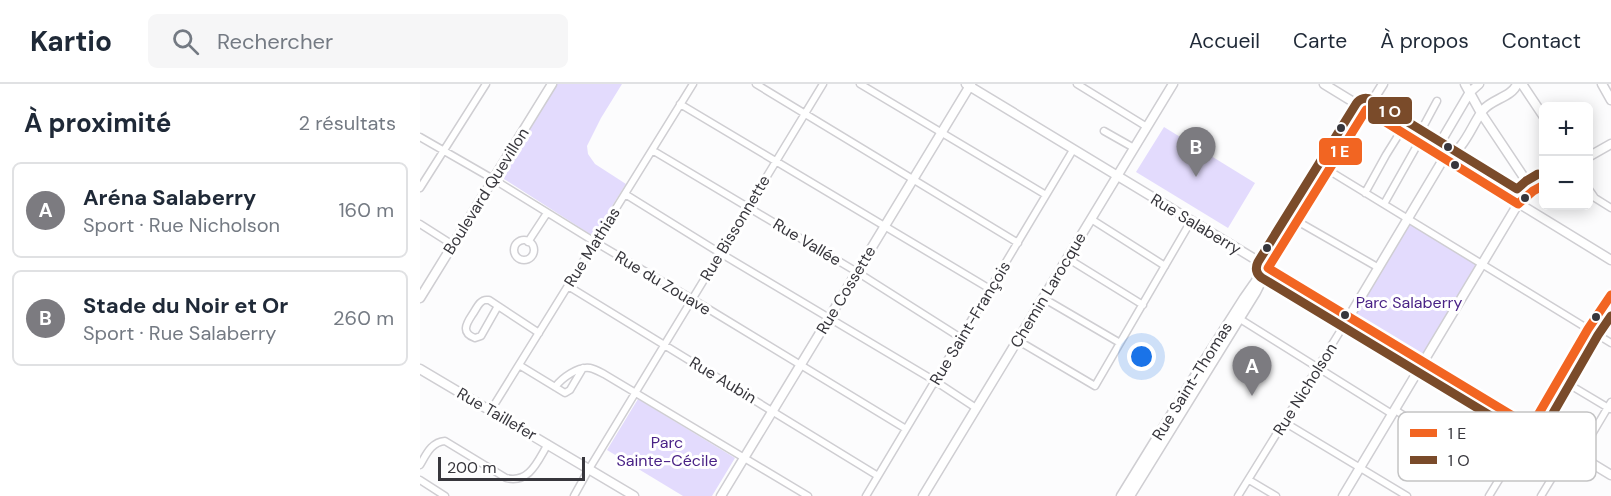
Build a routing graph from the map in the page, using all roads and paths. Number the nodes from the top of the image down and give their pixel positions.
1 (486, 84) edge
2 (552, 84) edge
3 (693, 84) edge
4 (756, 84) edge
5 (823, 84) edge
6 (860, 84) edge
7 (1077, 84) edge
8 (1173, 84) edge
9 (1324, 84) edge
10 (1383, 84) edge
11 (1520, 84) edge
12 (1602, 84) edge
13 (968, 85) edge
14 (1473, 86) edge
15 (1611, 100) edge
16 (1437, 101) dead end
17 (680, 104) junction
18 (1366, 110) junction
19 (1539, 110) edge
20 (1482, 113) junction
21 (804, 114) junction
22 (1147, 127) junction
23 (1104, 131) dead end
24 (1401, 131) junction
25 (941, 132) junction
26 (420, 136) edge
27 (1418, 141) junction
28 (1611, 144) edge
29 (1134, 148) junction
30 (652, 150) junction
31 (1073, 150) junction
32 (443, 151) junction
33 (1590, 156) edge
34 (1444, 158) junction
35 (776, 161) junction
36 (1328, 170) junction
37 (1117, 176) junction
38 (493, 179) junction
39 (912, 180) junction
40 (420, 188) edge
41 (1539, 188) edge
42 (1533, 191) junction
43 (1365, 193) junction
44 (625, 194) junction
45 (1046, 195) junction
46 (1593, 195) edge
47 (1384, 204) junction
48 (1518, 204) junction
49 (748, 206) junction
50 (1611, 208) edge
51 (547, 213) junction
52 (1091, 219) junction
53 (1408, 219) junction
54 (1191, 221) junction
55 (1297, 221) junction
56 (420, 224) edge
57 (884, 227) junction
58 (528, 242) dead end
59 (595, 243) junction
60 (1018, 243) junction
61 (453, 245) junction
62 (1611, 249) edge
63 (720, 253) junction
64 (1067, 258) junction
65 (1609, 259) edge
66 (1482, 264) junction
67 (1165, 266) junction
68 (1268, 268) junction
69 (1379, 268) junction
70 (857, 272) junction
71 (568, 286) junction
72 (990, 290) junction
73 (1611, 295) edge
74 (420, 298) edge
75 (1043, 298) junction
76 (692, 299) junction
77 (1143, 305) junction
78 (498, 306) junction
79 (1349, 317) junction
80 (828, 319) junction
81 (1240, 319) junction
82 (1588, 329) junction
83 (539, 333) junction
84 (960, 338) junction
85 (1017, 340) junction
86 (1611, 343) edge
87 (1120, 344) junction
88 (664, 345) junction
89 (1423, 363) junction
90 (519, 365) junction
91 (800, 366) junction
92 (583, 368) junction
93 (1317, 368) junction
94 (420, 369) edge
95 (1560, 379) junction
96 (935, 381) junction
97 (555, 387) junction
98 (636, 391) junction
99 (1610, 406) edge
100 (976, 408) junction
101 (491, 410) junction
102 (773, 411) junction
103 (1394, 412) junction
104 (1506, 412) edge
105 (1540, 412) edge
106 (1398, 414) edge
107 (1284, 422) junction
108 (906, 429) junction
109 (1596, 429) edge
110 (548, 444) junction
111 (744, 458) junction
112 (420, 465) edge
113 (1596, 466) edge
114 (1360, 468) junction
115 (588, 469) junction
116 (1611, 475) edge
117 (878, 476) junction
118 (420, 480) edge
119 (1249, 480) junction
120 (1498, 481) edge
121 (1551, 481) edge
122 (1130, 492) edge
123 (797, 494) edge
124 (445, 496) edge
125 (574, 496) edge
126 (634, 496) edge
127 (721, 496) edge
128 (808, 496) edge
129 (866, 496) edge
130 (923, 496) edge
131 (1121, 496) edge
132 (1238, 496) edge
133 (1276, 496) edge
134 (1343, 496) edge
135 (1407, 496) edge
136 (1489, 496) edge
137 (1542, 496) edge

1 - 32 street
2 - 38 street, Boulevard Quevillon
3 - 17 street, Rue Mathias
4 - 21 street
5 - 21 street, Rue Bissonnette
6 - 25 street
7 - 22 street
8 - 22 street, Chemin Larocque
9 - 18 street
10 - 18 street, Rue Saint-Thomas
11 - 19 street
11 - 20 street, Rue Nicholson
12 - 15 street
13 - 25 street, Rue Cossette
13 - 31 street, Rue Salaberry
14 - 20 street
14 - 34 street, Rue Nicholson
16 - 27 street
17 - 30 street, Rue Mathias
17 - 35 street
18 - 24 street
18 - 36 street, Rue Saint-Thomas
20 - 34 street, Rue Nicholson
20 - 42 street
21 - 35 street, Rue Bissonnette
21 - 39 street
22 - 29 street, Chemin Larocque
23 - 29 street
24 - 27 street
24 - 43 street
25 - 39 street, Rue Cossette
25 - 45 street
26 - 32 street, Rue du Zouave
27 - 34 street
27 - 47 street
28 - 33 street
29 - 37 street, Chemin Larocque
30 - 44 street, Rue Mathias
30 - 49 street, Rue Vallée
31 - 37 street, Rue Salaberry
31 - 45 street, Rue Saint-François
32 - 38 street, Rue du Zouave
32 - 40 street
34 - 48 street
34 - 53 street, Rue Nicholson
35 - 49 street, Rue Bissonnette
35 - 57 street
36 - 43 street
36 - 55 street, Rue Saint-Thomas
37 - 52 street, Chemin Larocque
37 - 54 street, Rue Salaberry
38 - 51 street, Rue du Zouave
38 - 61 street, Boulevard Quevillon
39 - 57 street, Rue Cossette
39 - 60 street
41 - 42 street
42 - 48 street
43 - 47 street
44 - 59 street, Rue Mathias
44 - 63 street
45 - 60 street, Rue Saint-François
46 - 50 street
47 - 53 street
48 - 65 street
48 - 66 street
49 - 63 street, Rue Bissonnette
49 - 70 street, Rue Vallée
51 - 58 street
51 - 59 street, Rue du Zouave
52 - 64 street, Chemin Larocque
52 - 67 street
53 - 66 street
53 - 69 street, Rue Nicholson
54 - 67 street
54 - 68 street, Rue Salaberry
55 - 68 street, Rue Saint-Thomas
55 - 69 street
56 - 61 street
57 - 70 street, Rue Cossette
57 - 72 street
59 - 71 street, Rue Mathias
59 - 76 street, Rue du Zouave
60 - 72 street, Rue Saint-François
61 - 74 street, Boulevard Quevillon
62 - 65 street
63 - 76 street, Rue Bissonnette
63 - 80 street
64 - 75 street, Chemin Larocque
64 - 77 street
66 - 82 street
66 - 89 street
67 - 77 street
68 - 79 street, Rue Salaberry
68 - 81 street, Rue Saint-Thomas
68 - 122 street, Rue Saint-Thomas
69 - 79 street, Rue Nicholson
70 - 80 street, Rue Cossette
70 - 84 street, Rue Vallée
71 - 83 street, Rue Mathias
71 - 88 street, Rue Aubin
72 - 84 street, Rue Saint-François
73 - 82 street
75 - 85 street, Chemin Larocque
75 - 87 street
76 - 88 street, Rue Bissonnette
76 - 91 street, Rue du Zouave
77 - 87 street
78 - 78 street
78 - 83 street
79 - 89 street, Rue Salaberry
79 - 93 street, Rue Nicholson
80 - 91 street, Rue Cossette
80 - 96 street
81 - 93 street
81 - 122 street, Rue Saint-Thomas
82 - 86 street
82 - 95 street
83 - 90 street, Rue Mathias
84 - 96 street, Rue Saint-François
85 - 87 street
85 - 100 street, Chemin Larocque
88 - 98 street, Rue Bissonnette
88 - 102 street, Rue Aubin
89 - 103 street
89 - 104 street, Rue Salaberry
90 - 97 street
90 - 101 street, Rue Mathias
91 - 102 street, Rue Cossette
91 - 108 street, Rue du Zouave
92 - 97 street
92 - 97 street
92 - 98 street
93 - 103 street
93 - 107 street, Rue Nicholson
94 - 101 street, Rue Taillefer
95 - 99 street
95 - 105 street
96 - 100 street
96 - 108 street, Rue Saint-François
98 - 111 street
98 - 115 street, Rue Bissonnette
99 - 109 street
100 - 130 street, Chemin Larocque
101 - 110 street, Rue Taillefer
102 - 111 street, Rue Cossette
102 - 117 street, Rue Aubin
103 - 106 street
103 - 114 street
107 - 114 street
107 - 119 street, Rue Nicholson
108 - 117 street, Rue Saint-François
110 - 112 street
110 - 115 street, Rue Taillefer
111 - 123 street
111 - 127 street, Rue Cossette
113 - 116 street, Rue Salaberry
114 - 134 street
114 - 135 street
115 - 125 street, Rue Bissonnette
115 - 126 street, Rue Taillefer
117 - 129 street, Rue Saint-François
118 - 124 street
119 - 132 street, Rue Nicholson
119 - 133 street
120 - 136 street
121 - 137 street
122 - 131 street, Rue Saint-Thomas
123 - 128 street

